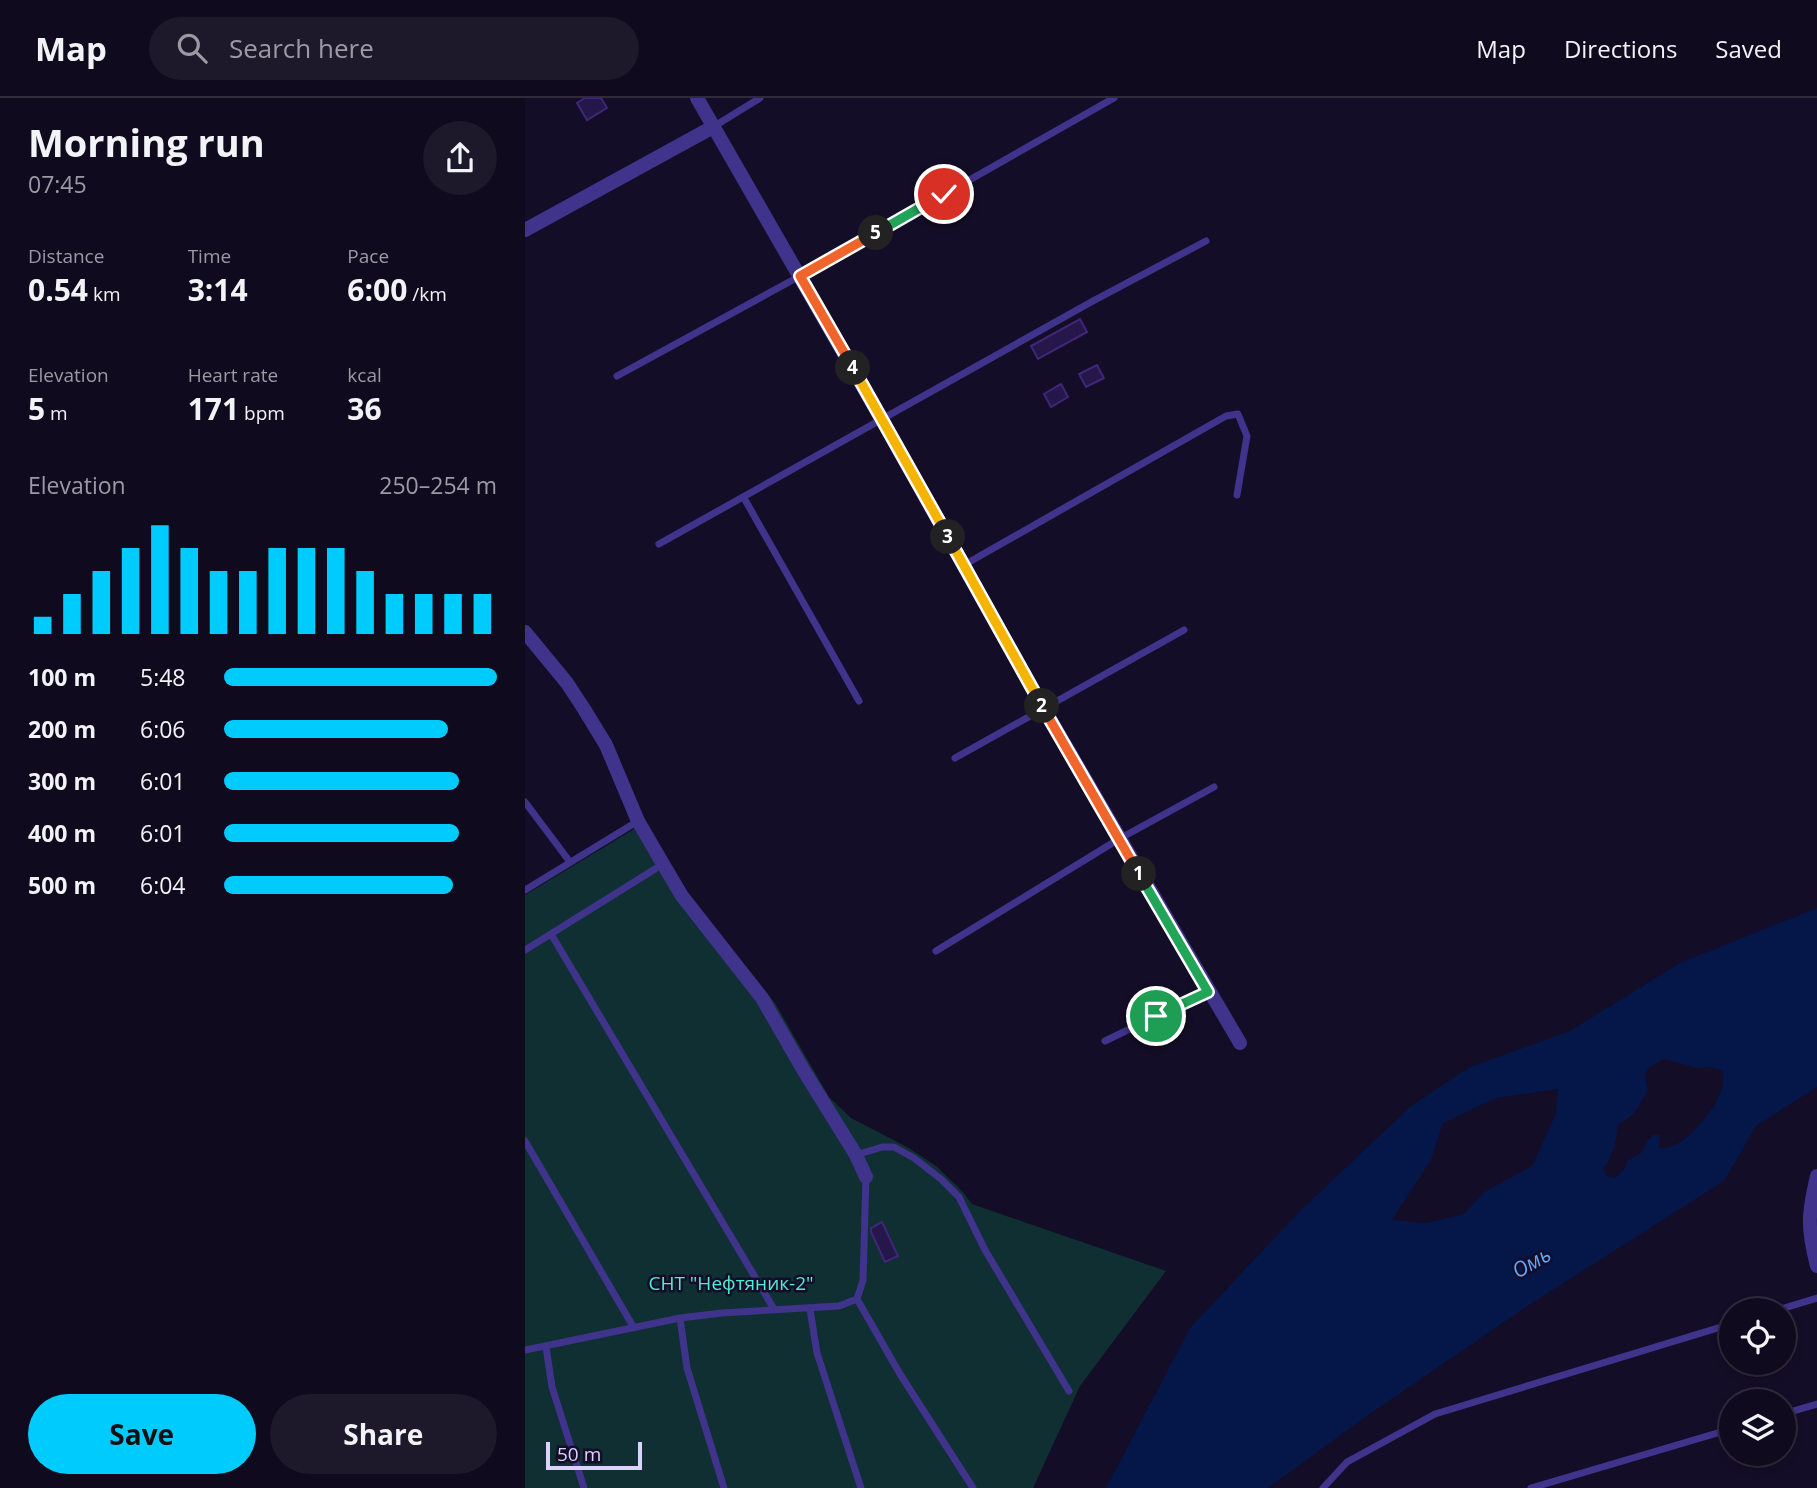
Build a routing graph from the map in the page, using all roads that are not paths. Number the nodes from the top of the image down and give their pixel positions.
1 (697, 98) edge
2 (760, 98) edge
3 (1114, 98) edge
4 (713, 127) junction
5 (525, 230) edge
6 (1206, 241) dead end
7 (800, 276) junction
8 (617, 376) dead end
9 (882, 419) junction
10 (1237, 495) dead end
11 (744, 498) junction
12 (659, 544) dead end
13 (964, 565) junction
14 (1184, 630) dead end
15 (525, 632) edge
16 (859, 701) dead end
17 (1044, 709) junction
18 (955, 758) dead end
19 (1214, 787) dead end
20 (525, 802) edge
21 (638, 821) junction
22 (1119, 839) junction
23 (570, 862) junction
24 (663, 864) junction
25 (525, 890) edge
26 (551, 934) junction
27 (525, 950) edge
28 (936, 951) dead end
29 (1208, 992) junction
30 (1105, 1041) dead end
31 (1240, 1043) dead end
32 (525, 1141) edge
33 (856, 1155) junction
34 (1817, 1176) edge
35 (866, 1177) joint
36 (1817, 1266) edge
37 (1817, 1297) edge
38 (857, 1299) junction
39 (1796, 1304) edge
40 (774, 1309) junction
41 (810, 1309) junction
42 (680, 1318) junction
43 (634, 1328) junction
44 (1719, 1328) edge
45 (546, 1347) junction
46 (525, 1350) edge
47 (1069, 1391) dead end
48 (1817, 1404) edge
49 (1796, 1410) edge
50 (1719, 1433) edge
51 (583, 1488) edge
52 (724, 1488) edge
53 (861, 1488) edge
54 (973, 1488) edge
55 (1323, 1488) edge
56 (1531, 1488) edge

1 - 4 street
2 - 4 lane
3 - 7 lane
4 - 5 street
4 - 7 street
6 - 9 lane
7 - 8 lane
7 - 9 street
9 - 11 lane
9 - 13 street
10 - 13 lane
11 - 12 lane
11 - 16 lane
13 - 17 street
14 - 17 lane
15 - 21 street
17 - 18 lane
17 - 22 street
19 - 22 lane
20 - 23 lane
21 - 23 lane
21 - 24 street
22 - 28 lane
22 - 29 street
23 - 25 lane
24 - 26 lane
24 - 33 street
26 - 27 lane
26 - 40 lane
29 - 30 lane
29 - 31 street
32 - 43 lane
33 - 35 street
33 - 47 lane
34 - 36 street
35 - 38 lane
37 - 39 lane
38 - 41 lane
38 - 54 lane
40 - 41 lane
40 - 42 lane
41 - 53 lane
42 - 43 lane
42 - 52 lane
43 - 45 lane
44 - 55 lane
45 - 46 lane
45 - 51 lane
48 - 49 lane
50 - 56 lane

